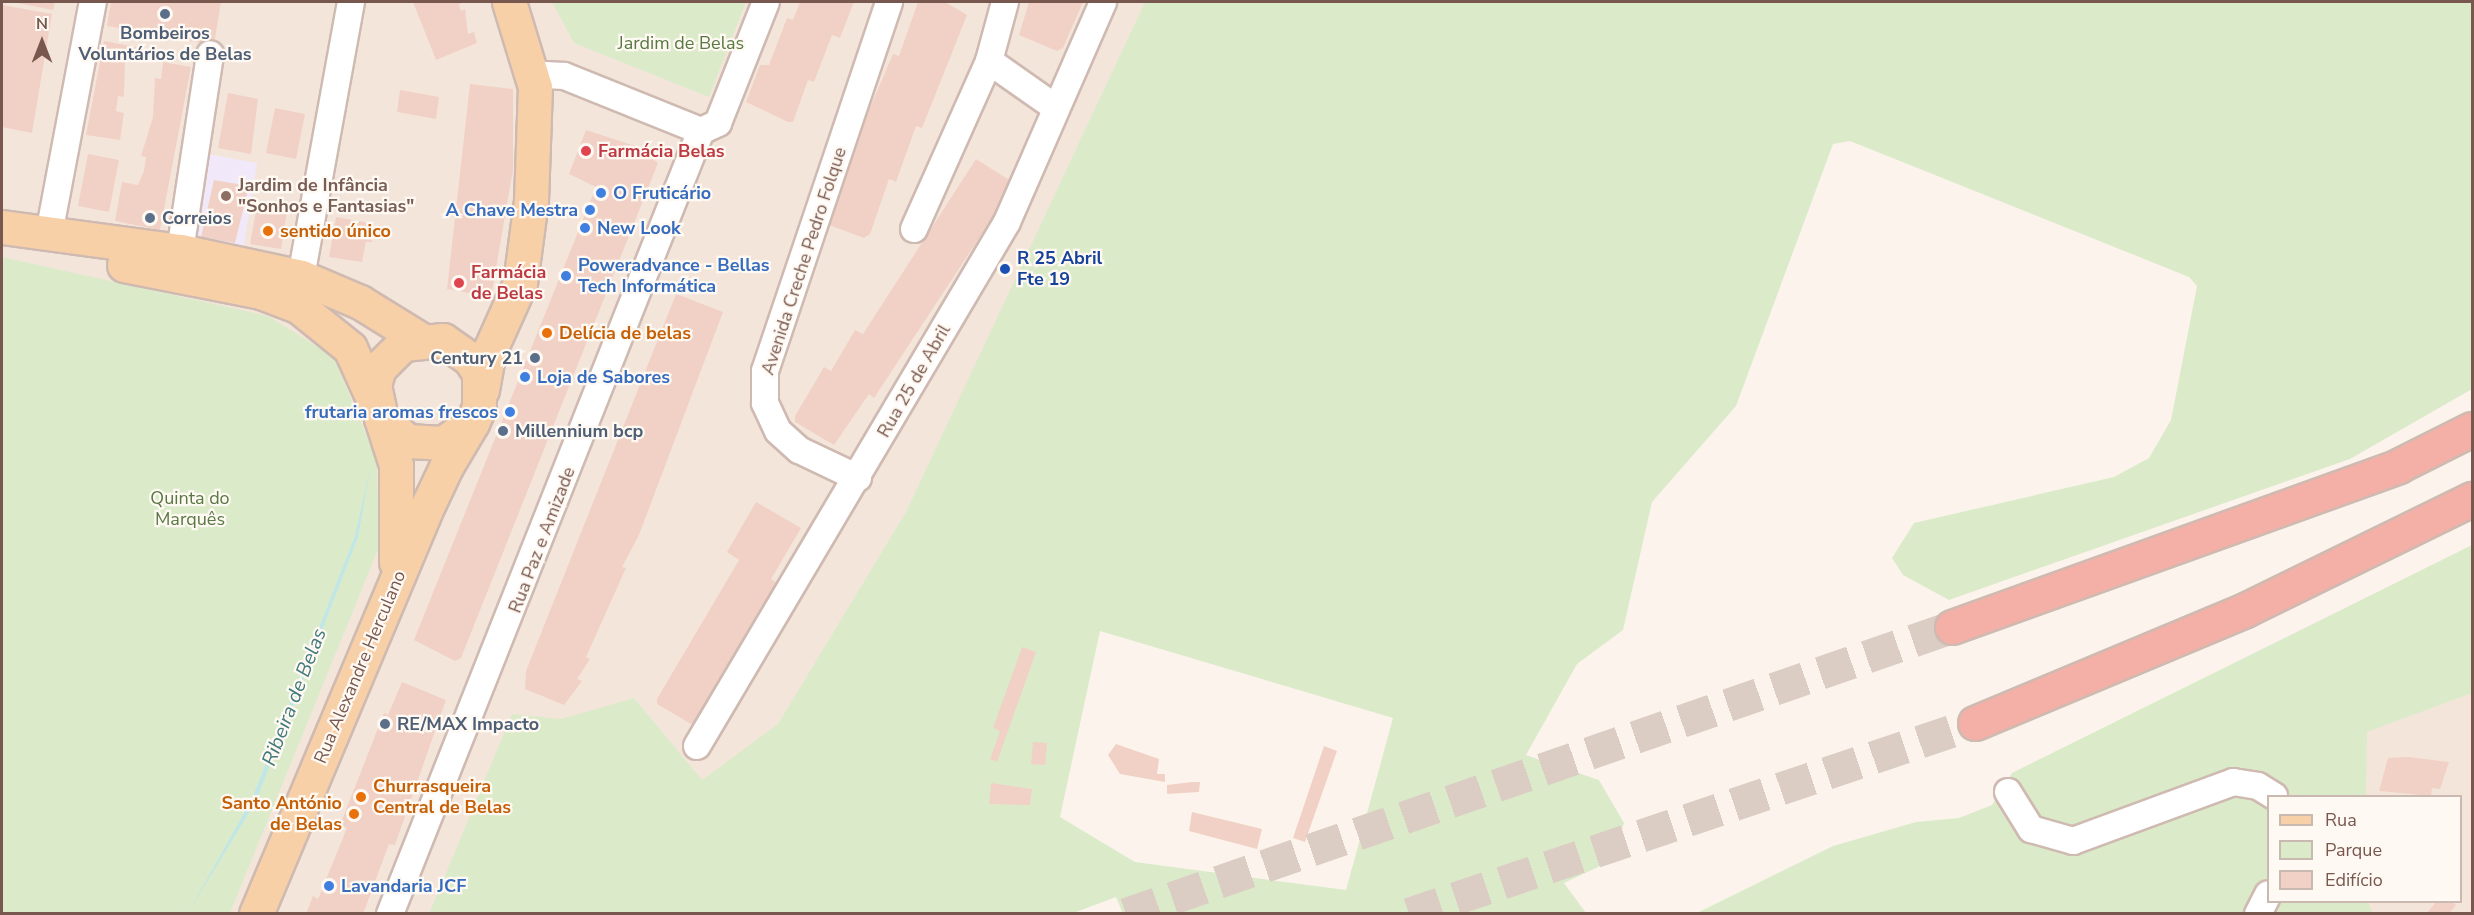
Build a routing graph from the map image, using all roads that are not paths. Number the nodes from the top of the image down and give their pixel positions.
1 (93, 2) edge
2 (351, 2) edge
3 (509, 2) edge
4 (766, 2) edge
5 (889, 2) edge
6 (1005, 2) edge
7 (1103, 2) edge
8 (210, 54) dead end
9 (989, 61) junction
10 (531, 74) junction
11 (1056, 108) junction
12 (701, 131) junction
13 (2, 227) edge
14 (914, 229) dead end
15 (49, 234) junction
16 (2, 240) edge
17 (180, 251) junction
18 (300, 277) junction
19 (499, 328) junction
20 (431, 339) junction
21 (482, 390) junction
22 (378, 410) junction
23 (472, 423) junction
24 (2472, 429) edge
25 (858, 478) junction
26 (2472, 499) edge
27 (395, 585) junction
28 (1952, 627) tunnel mouth
29 (1975, 723) tunnel mouth
30 (697, 746) dead end
31 (2008, 792) dead end
32 (2272, 795) edge
33 (2267, 896) edge
34 (256, 914) edge
35 (390, 914) edge
36 (2258, 914) edge

1 - 15 street
2 - 18 street
3 - 10 main road, Rua Alexandre Herculano
4 - 12 street
5 - 25 street, Avenida Creche Pedro Folque
6 - 9 street
7 - 11 street, Rua 25 de Abril
8 - 17 street
9 - 11 street
9 - 14 street
10 - 12 street
10 - 19 main road, Rua Alexandre Herculano
11 - 25 street, Rua 25 de Abril
12 - 35 street, Rua Paz e Amizade
13 - 15 main road
15 - 17 main road
16 - 22 main road
17 - 18 main road
18 - 20 main road
19 - 20 main road
19 - 21 main road, Rua Alexandre Herculano
20 - 21 main road
20 - 22 main road
21 - 23 main road, Rua Alexandre Herculano
22 - 23 main road
22 - 27 main road
23 - 27 main road, Rua Alexandre Herculano
24 - 28 highway
25 - 30 street, Rua 25 de Abril
26 - 29 highway
27 - 34 main road, Rua Alexandre Herculano
31 - 32 street
33 - 36 street

